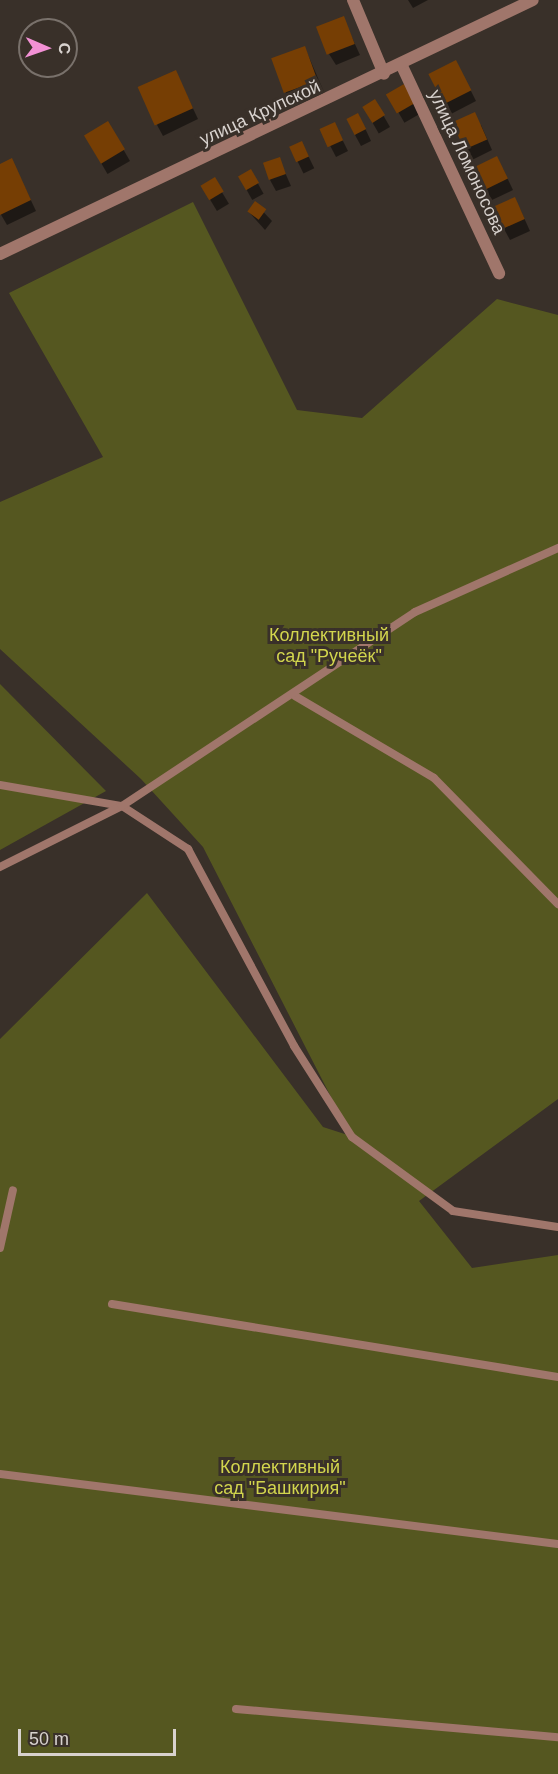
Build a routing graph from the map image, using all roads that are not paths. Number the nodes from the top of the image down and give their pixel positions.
1 (354, 0) edge
2 (532, 0) edge
3 (402, 66) junction
4 (384, 74) junction
5 (0, 254) edge
6 (499, 273) dead end
7 (558, 548) edge
8 (295, 696) junction
9 (0, 785) edge
10 (122, 806) junction
11 (0, 867) edge
12 (558, 904) edge
13 (13, 1190) dead end
14 (558, 1227) edge
15 (0, 1248) edge
16 (112, 1304) dead end
17 (558, 1377) edge
18 (0, 1474) edge
19 (558, 1544) edge
20 (236, 1709) dead end
21 (558, 1737) edge

1 - 4 street
2 - 3 street, улица Крупской
3 - 4 street, улица Крупской
3 - 6 street, улица Ломоносова
4 - 5 street, улица Крупской
7 - 8 lane
8 - 10 lane
8 - 12 lane
9 - 10 lane
10 - 11 lane
10 - 14 lane
13 - 15 lane
16 - 17 lane
18 - 19 lane
20 - 21 lane

